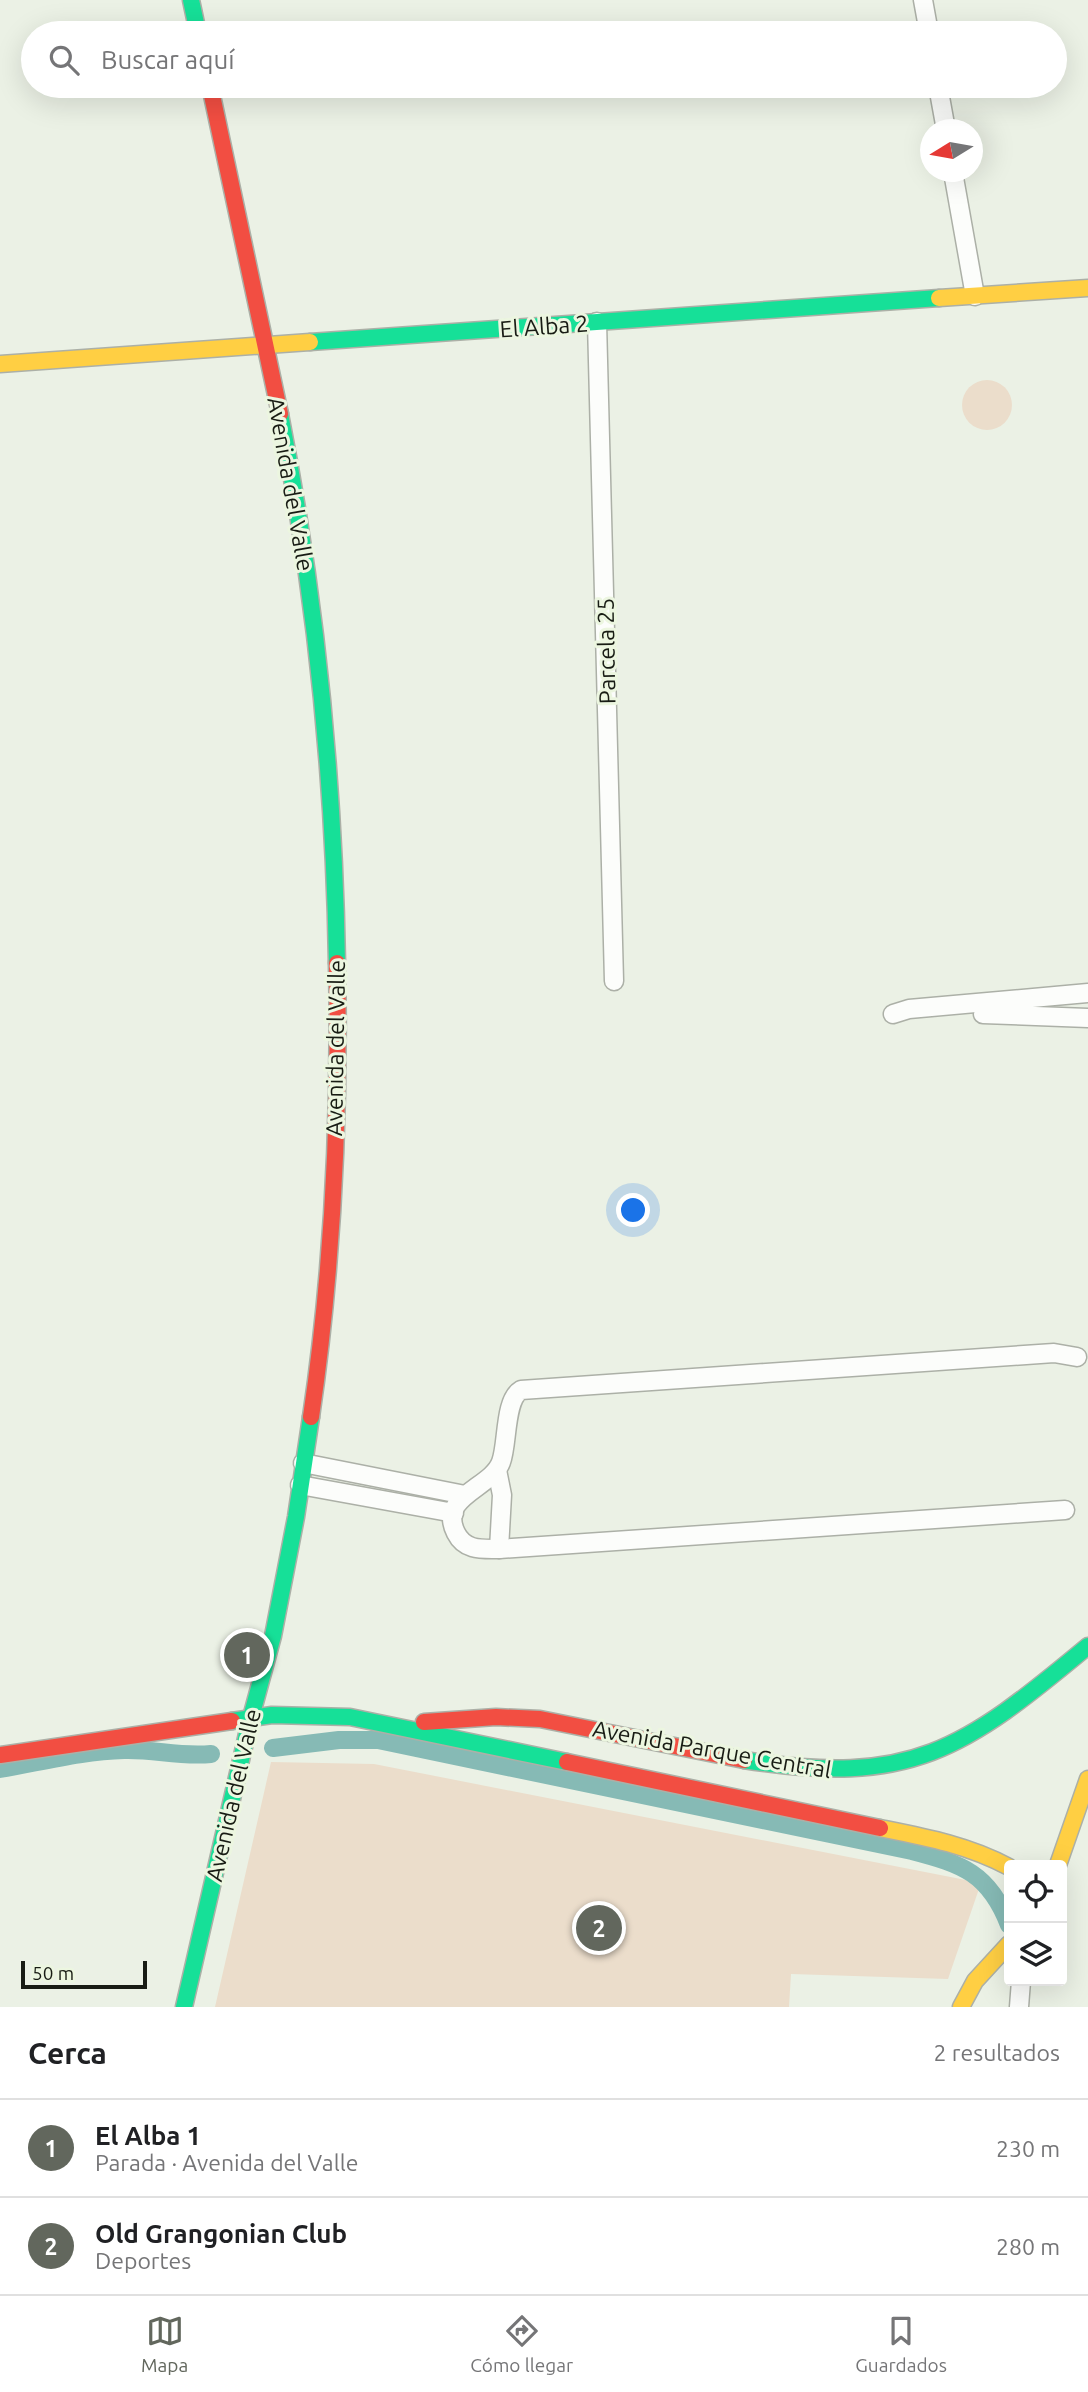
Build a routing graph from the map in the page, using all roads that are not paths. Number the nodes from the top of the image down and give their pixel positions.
1 (191, 0) edge
2 (923, 0) edge
3 (195, 21) edge
4 (927, 21) edge
5 (213, 98) edge
6 (940, 98) edge
7 (944, 119) edge
8 (955, 182) edge
9 (1088, 288) edge
10 (975, 296) junction
11 (597, 322) junction
12 (265, 345) junction
13 (0, 364) edge
14 (614, 981) dead end
15 (1088, 993) edge
16 (1088, 1018) edge
17 (1077, 1357) dead end
18 (303, 1463) junction
19 (497, 1470) junction
20 (300, 1485) junction
21 (465, 1495) junction
22 (1065, 1510) dead end
23 (454, 1513) junction
24 (499, 1549) junction
25 (1087, 1647) edge
26 (251, 1718) junction
27 (384, 1722) junction
28 (0, 1755) edge
29 (1088, 1779) edge
30 (1060, 1860) edge
31 (1004, 1864) edge
32 (1004, 1949) edge
33 (1021, 1986) edge
34 (184, 2007) edge
35 (961, 2007) edge
36 (1019, 2007) edge

1 - 3 street
2 - 4 street
5 - 12 street, Avenida del Valle
6 - 7 street
8 - 10 street
9 - 10 street, El Alba 2
10 - 11 street, El Alba 2
11 - 12 street, El Alba 2
11 - 14 street, Parcela 25
12 - 13 street, El Alba 2
12 - 18 street, Avenida del Valle
15 - 16 street
17 - 19 street
18 - 20 street, Avenida del Valle
18 - 21 street
19 - 21 street
19 - 24 street
20 - 23 street
20 - 26 street, Avenida del Valle
21 - 23 street
22 - 24 street
23 - 24 street
25 - 27 street, Avenida Parque Central
26 - 27 street
26 - 28 street
26 - 34 street, Avenida del Valle
27 - 31 street
29 - 30 street
32 - 35 street
33 - 36 street

